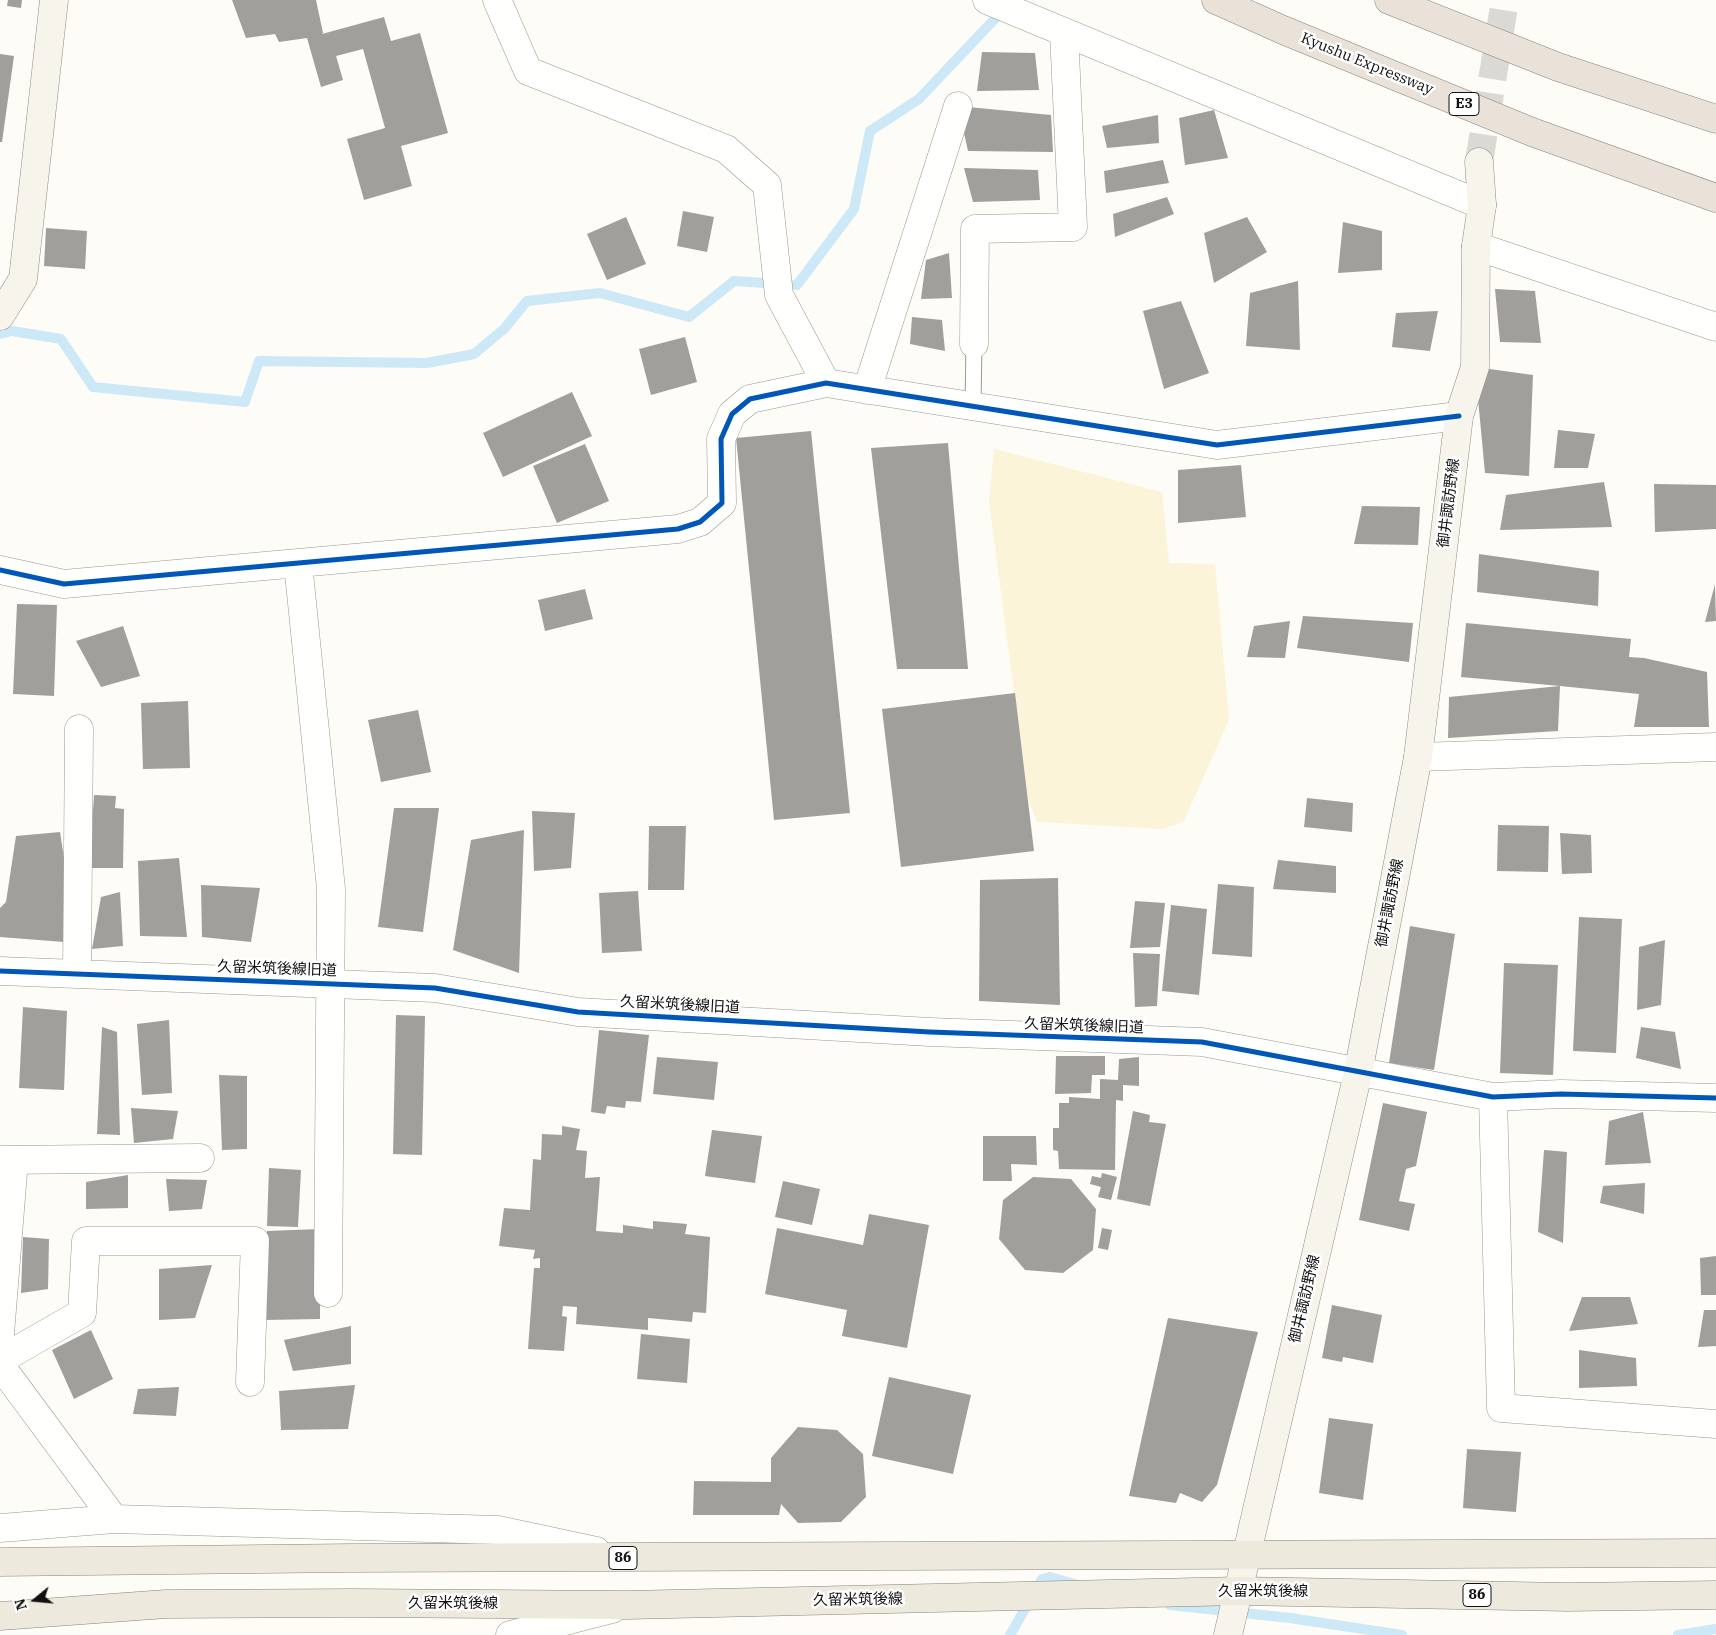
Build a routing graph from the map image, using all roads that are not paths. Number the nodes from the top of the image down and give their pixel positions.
1 (54, 0) edge
2 (497, 0) edge
3 (987, 0) edge
4 (1216, 0) edge
5 (1389, 0) edge
6 (1064, 32) junction
7 (958, 106) dead end
8 (1716, 119) edge
9 (1479, 162) tunnel mouth
10 (1716, 198) edge
11 (1482, 205) junction
12 (1476, 246) junction
13 (0, 316) edge
14 (1716, 327) edge
15 (974, 344) joint
16 (826, 383) junction
17 (866, 390) junction
18 (973, 406) junction
19 (1459, 416) junction
20 (298, 563) junction
21 (0, 570) edge
22 (79, 729) dead end
23 (1716, 747) edge
24 (1418, 757) junction
25 (0, 971) edge
26 (77, 974) junction
27 (331, 984) junction
28 (1358, 1073) junction
29 (1493, 1097) junction
30 (1716, 1098) edge
31 (200, 1158) dead end
32 (7, 1160) edge
33 (328, 1293) dead end
34 (0, 1334) edge
35 (0, 1360) edge
36 (0, 1365) edge
37 (250, 1382) dead end
38 (1716, 1424) edge
39 (114, 1519) junction
40 (0, 1528) edge
41 (1716, 1553) edge
42 (1247, 1555) junction
43 (626, 1558) junction
44 (0, 1562) edge
45 (1238, 1591) junction
46 (1716, 1595) edge
47 (628, 1605) junction
48 (0, 1616) edge
49 (510, 1635) edge
50 (1228, 1635) edge

1 - 13 main road
2 - 16 street
3 - 6 street
4 - 10 highway, Kyushu Expressway / E3
5 - 8 highway
6 - 11 street
6 - 15 street
7 - 17 street
9 - 11 main road, 御井諏訪野線
11 - 12 main road, 御井諏訪野線
12 - 14 street
12 - 19 main road, 御井諏訪野線
15 - 18 lane
16 - 17 street
16 - 20 street
17 - 18 street
18 - 19 street
19 - 24 main road, 御井諏訪野線
20 - 21 street
20 - 27 street
22 - 26 street
23 - 24 street
24 - 28 main road, 御井諏訪野線
25 - 26 street, 久留米筑後線旧道
26 - 27 street, 久留米筑後線旧道
27 - 28 street, 久留米筑後線旧道
27 - 33 street
28 - 29 street, 久留米筑後線旧道
28 - 42 main road, 御井諏訪野線
29 - 30 street, 久留米筑後線旧道
29 - 38 street
31 - 32 street
32 - 34 street
35 - 37 street
36 - 39 street
39 - 40 street
39 - 43 street
41 - 42 main road, 86
42 - 43 main road, 86
42 - 45 main road, 御井諏訪野線
43 - 44 main road, 86
45 - 46 main road, 久留米筑後線 / 86
45 - 47 main road, 久留米筑後線 / 86
45 - 50 main road, 御井諏訪野線
47 - 48 main road, 久留米筑後線 / 86
47 - 49 street

